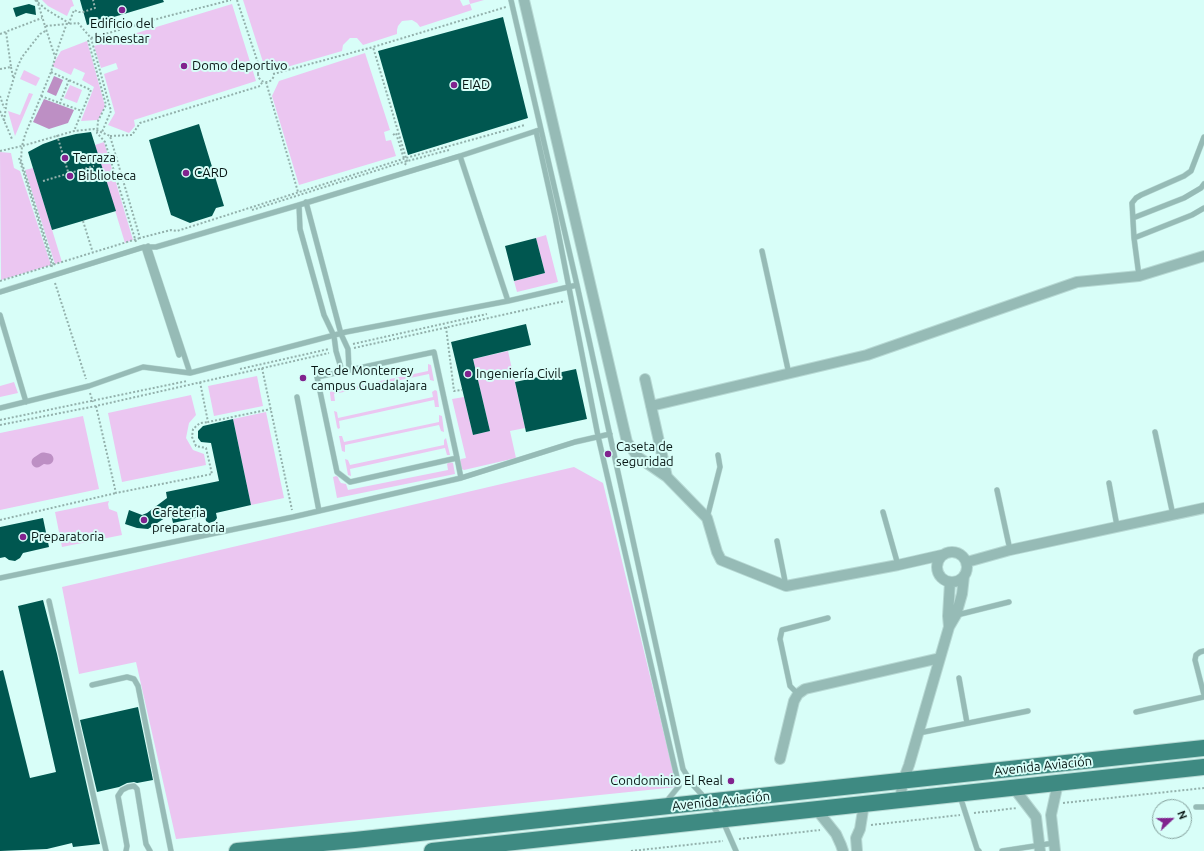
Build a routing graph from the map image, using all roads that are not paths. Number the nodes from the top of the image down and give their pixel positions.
1 (524, 0) edge
2 (512, 2) edge
3 (541, 128) junction
4 (536, 131) junction
5 (1204, 137) edge
6 (460, 156) junction
7 (1204, 184) edge
8 (302, 204) junction
9 (1204, 208) edge
10 (1133, 218) junction
11 (1134, 238) junction
12 (146, 246) junction
13 (762, 251) dead end
14 (1204, 256) edge
15 (1139, 276) junction
16 (577, 285) junction
17 (569, 286) junction
18 (0, 292) edge
19 (508, 301) junction
20 (0, 315) edge
21 (341, 334) junction
22 (334, 336) junction
23 (179, 355) dead end
24 (349, 369) junction
25 (342, 371) junction
26 (190, 373) junction
27 (789, 374) junction
28 (645, 379) dead end
29 (297, 397) dead end
30 (26, 402) junction
31 (652, 406) junction
32 (0, 408) edge
33 (1155, 432) dead end
34 (610, 434) junction
35 (598, 436) junction
36 (718, 455) dead end
37 (457, 458) junction
38 (667, 477) junction
39 (461, 478) junction
40 (1108, 483) dead end
41 (997, 490) dead end
42 (1204, 508) edge
43 (319, 511) junction
44 (883, 512) dead end
45 (1173, 514) junction
46 (707, 518) junction
47 (1117, 526) junction
48 (777, 541) dead end
49 (1010, 550) junction
50 (942, 555) junction
51 (919, 560) junction
52 (967, 562) junction
53 (898, 565) junction
54 (938, 572) junction
55 (964, 576) junction
56 (0, 578) edge
57 (950, 582) junction
58 (786, 586) junction
59 (49, 601) dead end
60 (1009, 602) dead end
61 (952, 615) junction
62 (828, 618) dead end
63 (1204, 651) edge
64 (940, 658) junction
65 (959, 678) dead end
66 (1202, 679) edge
67 (92, 685) dead end
68 (798, 694) junction
69 (1204, 696) edge
70 (1028, 711) dead end
71 (1136, 712) dead end
72 (967, 723) junction
73 (917, 733) junction
74 (1204, 748) edge
75 (780, 759) dead end
76 (1204, 766) edge
77 (903, 781) junction
78 (1058, 782) junction
79 (1012, 787) junction
80 (959, 793) junction
81 (900, 800) junction
82 (709, 802) junction
83 (864, 804) junction
84 (661, 807) junction
85 (1196, 807) dead end
86 (1204, 807) edge
87 (816, 809) junction
88 (722, 819) junction
89 (356, 846) edge
90 (1055, 847) edge
91 (1040, 848) edge
92 (106, 851) edge
93 (126, 851) edge
94 (150, 851) edge
95 (171, 851) edge
96 (237, 851) edge
97 (432, 851) edge
98 (736, 851) edge
99 (843, 851) edge
100 (857, 851) edge
101 (979, 851) edge
102 (1002, 851) edge

1 - 38 street
2 - 3 lane
3 - 4 lane
3 - 16 lane
4 - 6 lane
4 - 17 lane
5 - 10 lane
6 - 8 lane
6 - 19 lane
7 - 10 lane
8 - 12 lane
8 - 21 lane
8 - 22 lane
9 - 11 lane
10 - 11 lane
11 - 15 lane
12 - 18 lane
12 - 23 lane
12 - 26 lane
13 - 27 lane
14 - 15 street
15 - 27 street
16 - 17 lane
16 - 34 lane
17 - 19 lane
17 - 35 lane
19 - 21 lane
20 - 30 lane
21 - 22 lane
21 - 24 lane
22 - 25 lane
22 - 26 lane
24 - 25 lane
24 - 37 lane
25 - 37 lane
26 - 30 lane
27 - 31 street
28 - 31 street
29 - 43 lane
30 - 32 lane
31 - 38 street
33 - 45 lane
34 - 35 lane
34 - 82 lane
35 - 39 lane
35 - 84 lane
36 - 46 lane
37 - 39 lane
38 - 46 street
39 - 43 lane
40 - 47 lane
41 - 49 lane
42 - 45 street
43 - 56 lane
44 - 53 lane
45 - 47 street
46 - 58 street
47 - 49 street
48 - 58 lane
49 - 52 street
50 - 51 street
50 - 52 street
50 - 54 street
51 - 53 street
51 - 54 street
52 - 55 street
53 - 58 street
54 - 57 street
55 - 57 street
55 - 61 street
57 - 61 street
59 - 92 lane
60 - 61 lane
61 - 64 street
62 - 68 lane
63 - 66 lane
64 - 68 street
64 - 73 street
65 - 72 lane
66 - 69 lane
67 - 95 lane
68 - 75 street
69 - 71 lane
70 - 72 lane
72 - 73 lane
73 - 77 street
74 - 77 main road, Avenida Aviación
76 - 78 main road, Avenida Aviación
77 - 81 street
77 - 82 main road, Avenida Aviación
78 - 79 main road, Avenida Aviación
78 - 90 street
79 - 80 main road, Avenida Aviación
79 - 91 street
80 - 81 main road, Avenida Aviación
80 - 101 lane
81 - 83 main road, Avenida Aviación
82 - 84 main road, Avenida Aviación
82 - 88 lane
83 - 87 main road, Avenida Aviación
83 - 100 street
84 - 89 main road, Avenida Aviación
85 - 86 lane
87 - 88 main road, Avenida Aviación
87 - 99 street
88 - 97 main road, Avenida Aviación
88 - 98 lane
89 - 96 main road, Avenida Aviación
90 - 91 lane
91 - 102 lane
93 - 94 lane

